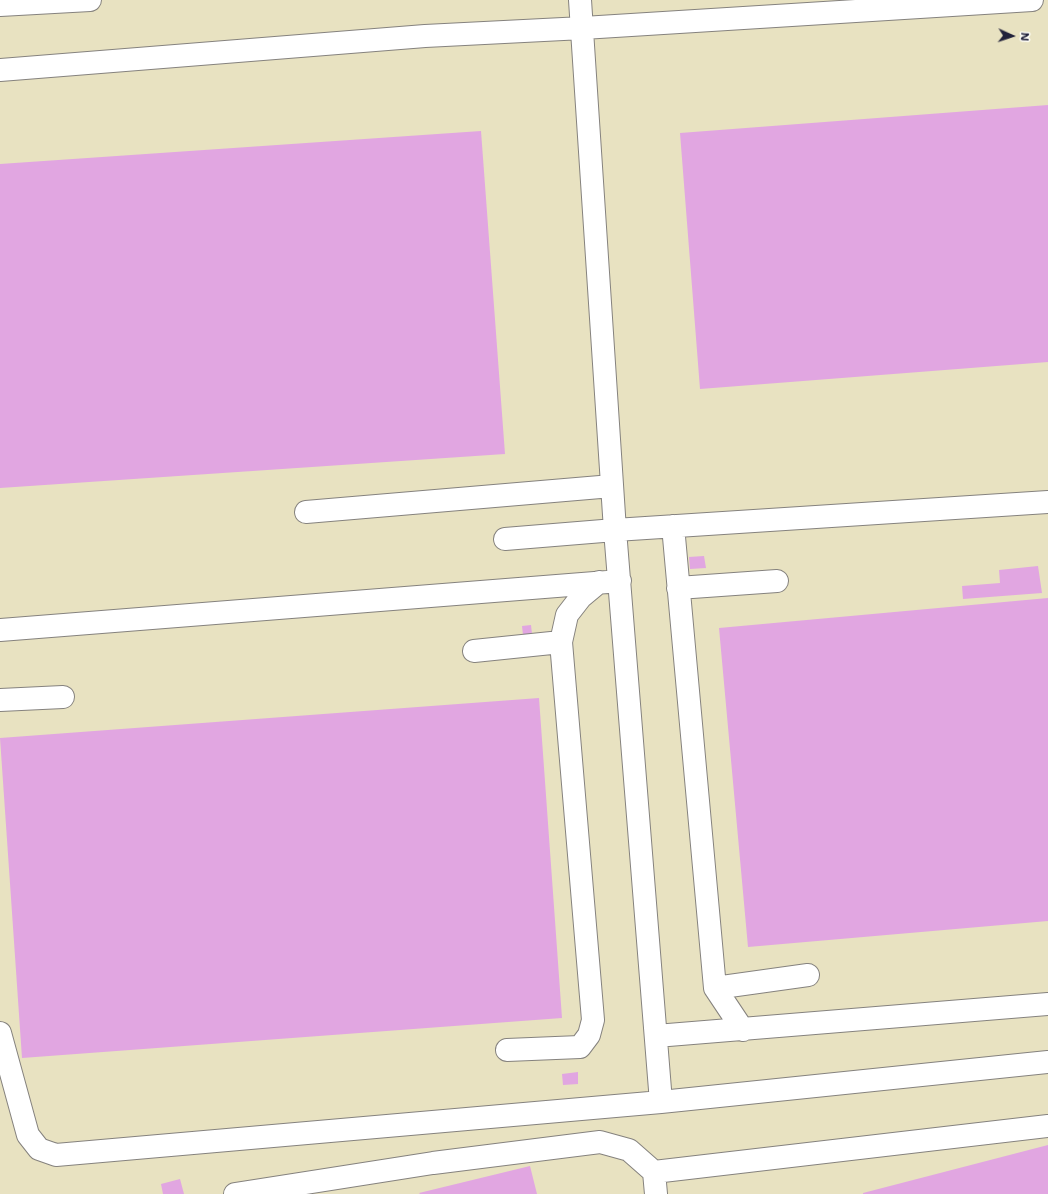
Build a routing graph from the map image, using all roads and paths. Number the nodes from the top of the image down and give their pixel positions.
1 (90, 0) edge
2 (580, 0) edge
3 (1032, 0) edge
4 (0, 5) edge
5 (583, 28) junction
6 (0, 70) edge
7 (612, 486) junction
8 (1048, 502) edge
9 (306, 512) dead end
10 (673, 526) junction
11 (615, 530) junction
12 (506, 539) dead end
13 (777, 581) dead end
14 (609, 582) junction
15 (678, 588) junction
16 (0, 630) edge
17 (561, 642) junction
18 (474, 651) dead end
19 (63, 697) dead end
20 (0, 700) edge
21 (808, 975) dead end
22 (715, 988) junction
23 (1048, 1004) edge
24 (743, 1030) junction
25 (0, 1033) edge
26 (656, 1036) junction
27 (507, 1050) dead end
28 (1048, 1062) edge
29 (661, 1102) junction
30 (1048, 1126) edge
31 (654, 1172) junction
32 (235, 1194) edge
33 (656, 1194) edge

1 - 4 lane
2 - 5 lane
3 - 5 lane
5 - 6 lane
5 - 7 lane
7 - 9 lane
7 - 11 lane
8 - 10 lane
10 - 11 lane
10 - 15 lane
11 - 12 lane
11 - 14 lane
13 - 15 lane
14 - 16 lane
14 - 17 lane
14 - 26 lane
15 - 22 lane
17 - 18 lane
17 - 27 lane
19 - 20 lane
21 - 22 lane
22 - 24 lane
23 - 24 lane
24 - 26 lane
25 - 29 lane
26 - 29 lane
28 - 29 lane
30 - 31 lane
31 - 32 lane
31 - 33 lane

